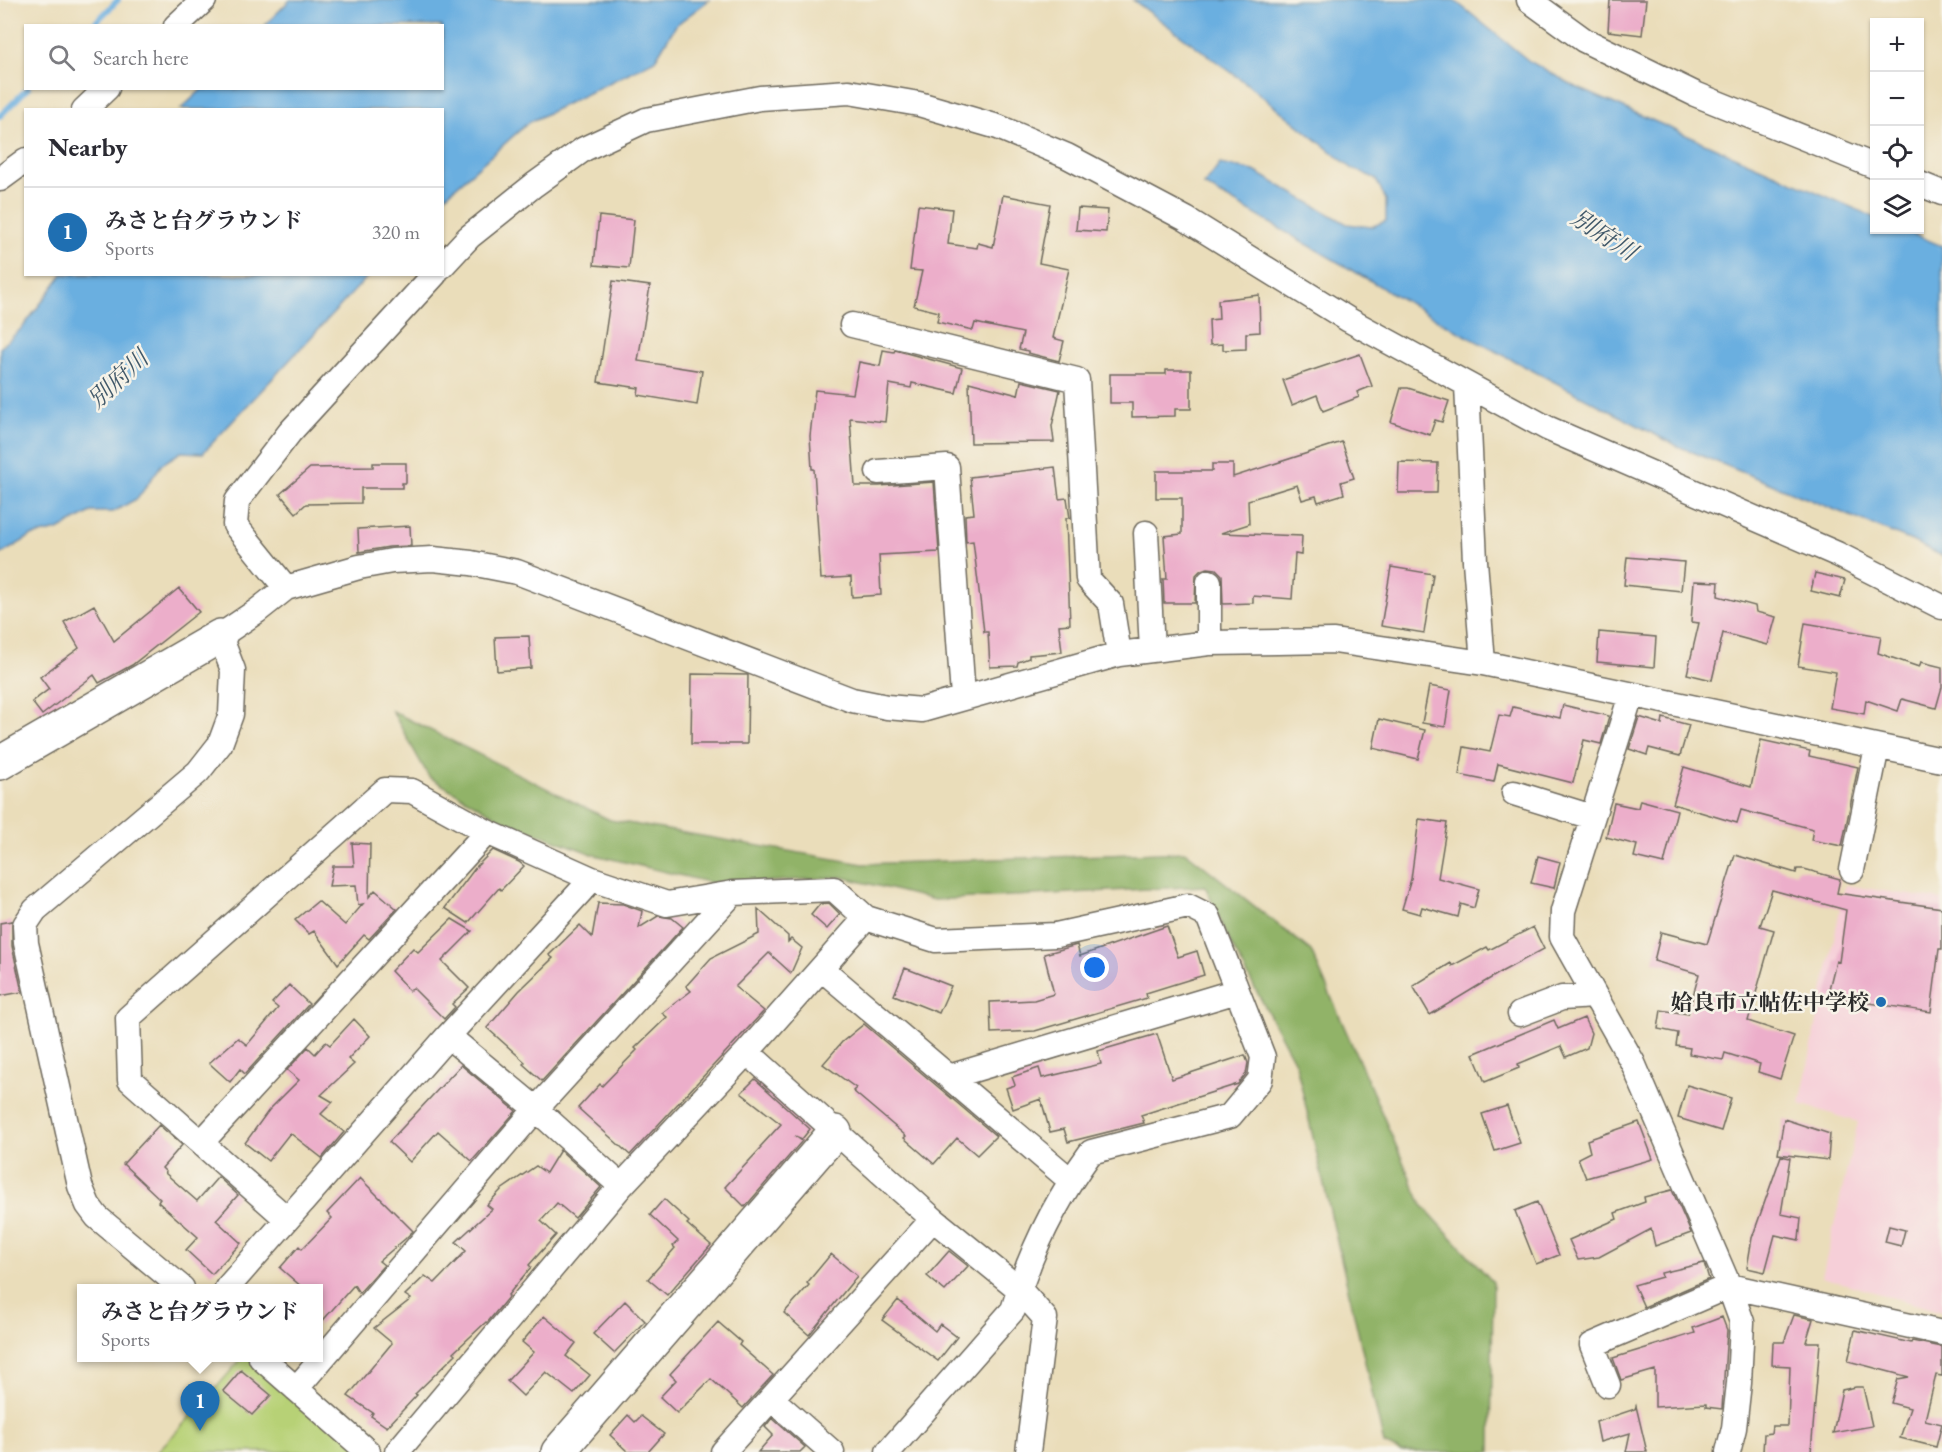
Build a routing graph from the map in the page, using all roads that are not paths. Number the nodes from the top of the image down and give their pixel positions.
1 (204, 0) edge
2 (1529, 0) edge
3 (178, 24) edge
4 (104, 90) edge
5 (86, 108) edge
6 (24, 161) edge
7 (1870, 164) edge
8 (0, 179) edge
9 (1924, 186) edge
10 (1942, 193) edge
11 (444, 264) edge
12 (433, 276) edge
13 (852, 325) dead end
14 (1467, 385) junction
15 (878, 472) dead end
16 (1146, 533) dead end
17 (1209, 582) dead end
18 (286, 588) junction
19 (1942, 607) edge
20 (220, 636) junction
21 (1209, 643) junction
22 (1152, 650) junction
23 (1119, 654) junction
24 (1483, 663) junction
25 (1631, 695) junction
26 (963, 698) junction
27 (1877, 747) junction
28 (1942, 760) edge
29 (0, 763) edge
30 (1514, 794) dead end
31 (1593, 817) junction
32 (487, 832) junction
33 (1852, 870) dead end
34 (592, 879) junction
35 (733, 893) junction
36 (866, 918) junction
37 (822, 969) junction
38 (1238, 991) junction
39 (1595, 996) junction
40 (1520, 1014) dead end
41 (448, 1036) junction
42 (747, 1052) junction
43 (949, 1077) junction
44 (536, 1109) junction
45 (835, 1132) junction
46 (201, 1143) junction
47 (1070, 1180) junction
48 (621, 1186) junction
49 (287, 1219) junction
50 (933, 1219) junction
51 (177, 1284) edge
52 (230, 1284) edge
53 (1729, 1286) junction
54 (1019, 1290) junction
55 (1942, 1333) edge
56 (323, 1358) edge
57 (266, 1362) edge
58 (319, 1362) edge
59 (1608, 1386) dead end
60 (296, 1389) junction
61 (772, 1399) junction
62 (368, 1452) edge
63 (396, 1452) edge
64 (558, 1452) edge
65 (723, 1452) edge
66 (832, 1452) edge
67 (888, 1452) edge
68 (1028, 1452) edge
69 (1728, 1452) edge

1 - 3 street
2 - 7 street
4 - 5 street
6 - 8 street
9 - 10 street
11 - 14 street
12 - 18 street
13 - 23 street
14 - 19 street
14 - 24 street
15 - 26 street
16 - 22 street
17 - 21 street
18 - 20 street
18 - 26 street
20 - 29 street
20 - 51 street
21 - 22 street
21 - 24 street
22 - 23 street
23 - 26 street
24 - 25 street
25 - 27 street
25 - 31 street
27 - 28 street
27 - 33 street
30 - 31 street
31 - 39 street
32 - 34 street
32 - 46 street
32 - 46 street
34 - 35 street
34 - 41 street
35 - 36 street
35 - 44 street
36 - 37 street
36 - 38 street
37 - 42 street
37 - 43 street
38 - 43 street
38 - 47 street
39 - 40 street
39 - 53 street
41 - 44 street
41 - 49 street
42 - 45 street
42 - 48 street
43 - 47 street
44 - 48 street
44 - 56 street
45 - 50 street
45 - 64 street
46 - 49 street
47 - 54 street
48 - 63 street
49 - 52 street
50 - 54 street
50 - 61 street
53 - 55 street
53 - 59 street
53 - 69 street
54 - 67 street
54 - 68 street
57 - 60 street
58 - 60 street
60 - 62 street
61 - 65 street
61 - 66 street

